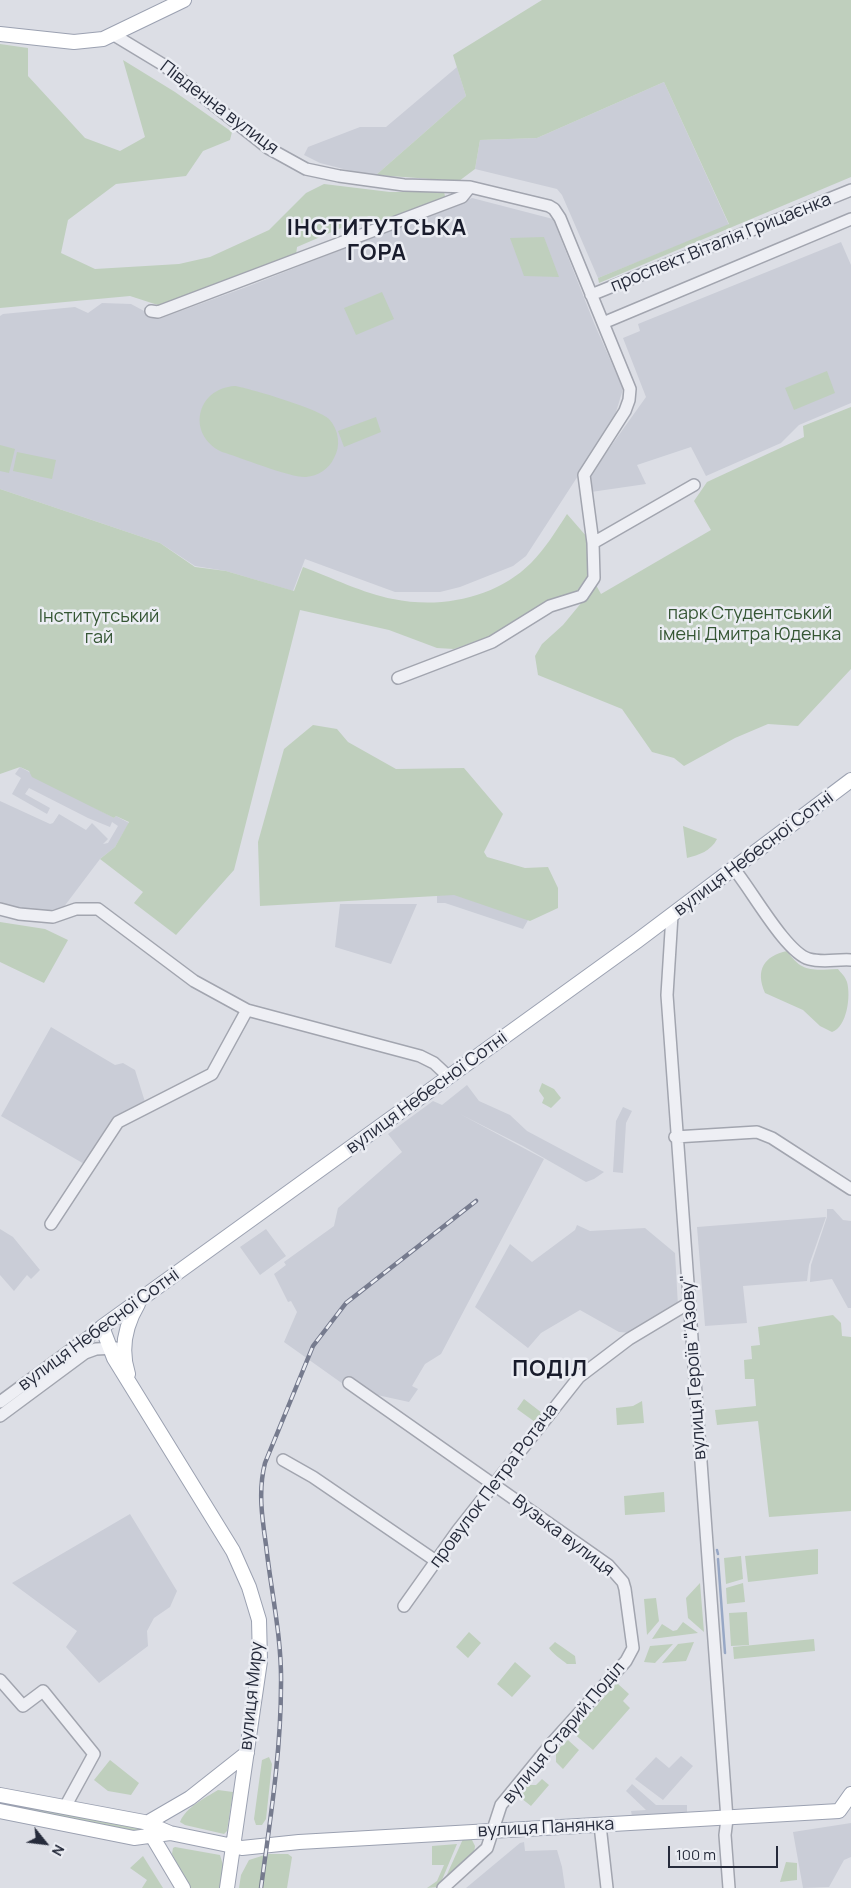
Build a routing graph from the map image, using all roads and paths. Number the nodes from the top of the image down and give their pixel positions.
1 (184, 0) edge
2 (0, 34) edge
3 (114, 35) junction
4 (470, 187) junction
5 (851, 190) edge
6 (851, 219) edge
7 (591, 295) junction
8 (151, 311) dead end
9 (603, 323) junction
10 (694, 485) dead end
11 (593, 543) junction
12 (398, 678) dead end
13 (851, 780) edge
14 (734, 869) junction
15 (0, 909) edge
16 (672, 915) junction
17 (846, 959) edge
18 (247, 1010) junction
19 (449, 1077) junction
20 (675, 1137) junction
21 (851, 1189) edge
22 (51, 1224) dead end
23 (141, 1300) junction
24 (688, 1304) junction
25 (119, 1316) junction
26 (102, 1328) junction
27 (125, 1337) junction
28 (109, 1348) junction
29 (66, 1360) junction
30 (349, 1383) dead end
31 (131, 1387) junction
32 (0, 1402) edge
33 (0, 1416) edge
34 (283, 1460) dead end
35 (493, 1484) junction
36 (436, 1561) junction
37 (404, 1606) dead end
38 (634, 1648) joint
39 (0, 1680) edge
40 (246, 1754) junction
41 (851, 1794) edge
42 (0, 1795) edge
43 (65, 1807) junction
44 (845, 1810) edge
45 (0, 1811) edge
46 (727, 1819) junction
47 (147, 1823) junction
48 (600, 1825) junction
49 (494, 1830) junction
50 (170, 1833) junction
51 (152, 1836) junction
52 (233, 1846) junction
53 (183, 1888) edge
54 (227, 1888) edge
55 (443, 1888) edge
56 (607, 1888) edge
57 (728, 1888) edge

1 - 3 main road
2 - 3 main road
3 - 4 street, Південна вулиця
4 - 7 street, Південна вулиця
4 - 8 street
5 - 7 street, проспект Віталія Грицаєнка
6 - 9 street, проспект Віталія Грицаєнка
7 - 9 street
9 - 11 street
10 - 11 street
11 - 12 street
13 - 14 main road, вулиця Небесної Сотні
14 - 16 main road, вулиця Небесної Сотні
14 - 17 street
15 - 18 street
16 - 19 main road, вулиця Небесної Сотні
16 - 20 street, вулиця Героїв "Азову"
18 - 19 street
18 - 22 street
19 - 23 main road, вулиця Небесної Сотні
20 - 21 street
20 - 24 street, вулиця Героїв "Азову"
23 - 25 main road, вулиця Небесної Сотні
23 - 27 main road
24 - 35 street, провулок Петра Ротача
24 - 46 street, вулиця Героїв "Азову"
25 - 26 main road, вулиця Небесної Сотні
25 - 27 main road
26 - 28 main road, вулиця Миру
26 - 29 street, вулиця Небесної Сотні
27 - 28 street, вулиця Небесної Сотні
27 - 31 main road, вулиця Миру
28 - 29 street, вулиця Небесної Сотні
28 - 31 main road, вулиця Миру
29 - 32 street, вулиця Небесної Сотні
29 - 33 street, вулиця Небесної Сотні
30 - 35 street, Вузька вулиця
31 - 40 main road, вулиця Миру
34 - 36 street
35 - 36 street, провулок Петра Ротача
35 - 38 street, Вузька вулиця
36 - 37 street, провулок Петра Ротача
38 - 49 street, вулиця Старий Поділ
39 - 43 street
40 - 47 main road
40 - 52 main road, вулиця Миру
41 - 44 main road, вулиця Панянка
42 - 43 main road
43 - 47 main road
44 - 46 main road, вулиця Панянка
45 - 51 main road
46 - 48 main road, вулиця Панянка
46 - 57 street, вулиця Героїв "Азову"
47 - 50 main road
48 - 49 main road, вулиця Панянка
48 - 56 street
49 - 52 main road, вулиця Панянка
49 - 55 street, вулиця Старий Поділ
50 - 51 main road
50 - 52 main road, вулиця Панянка
51 - 53 main road
52 - 54 main road, вулиця Миру

